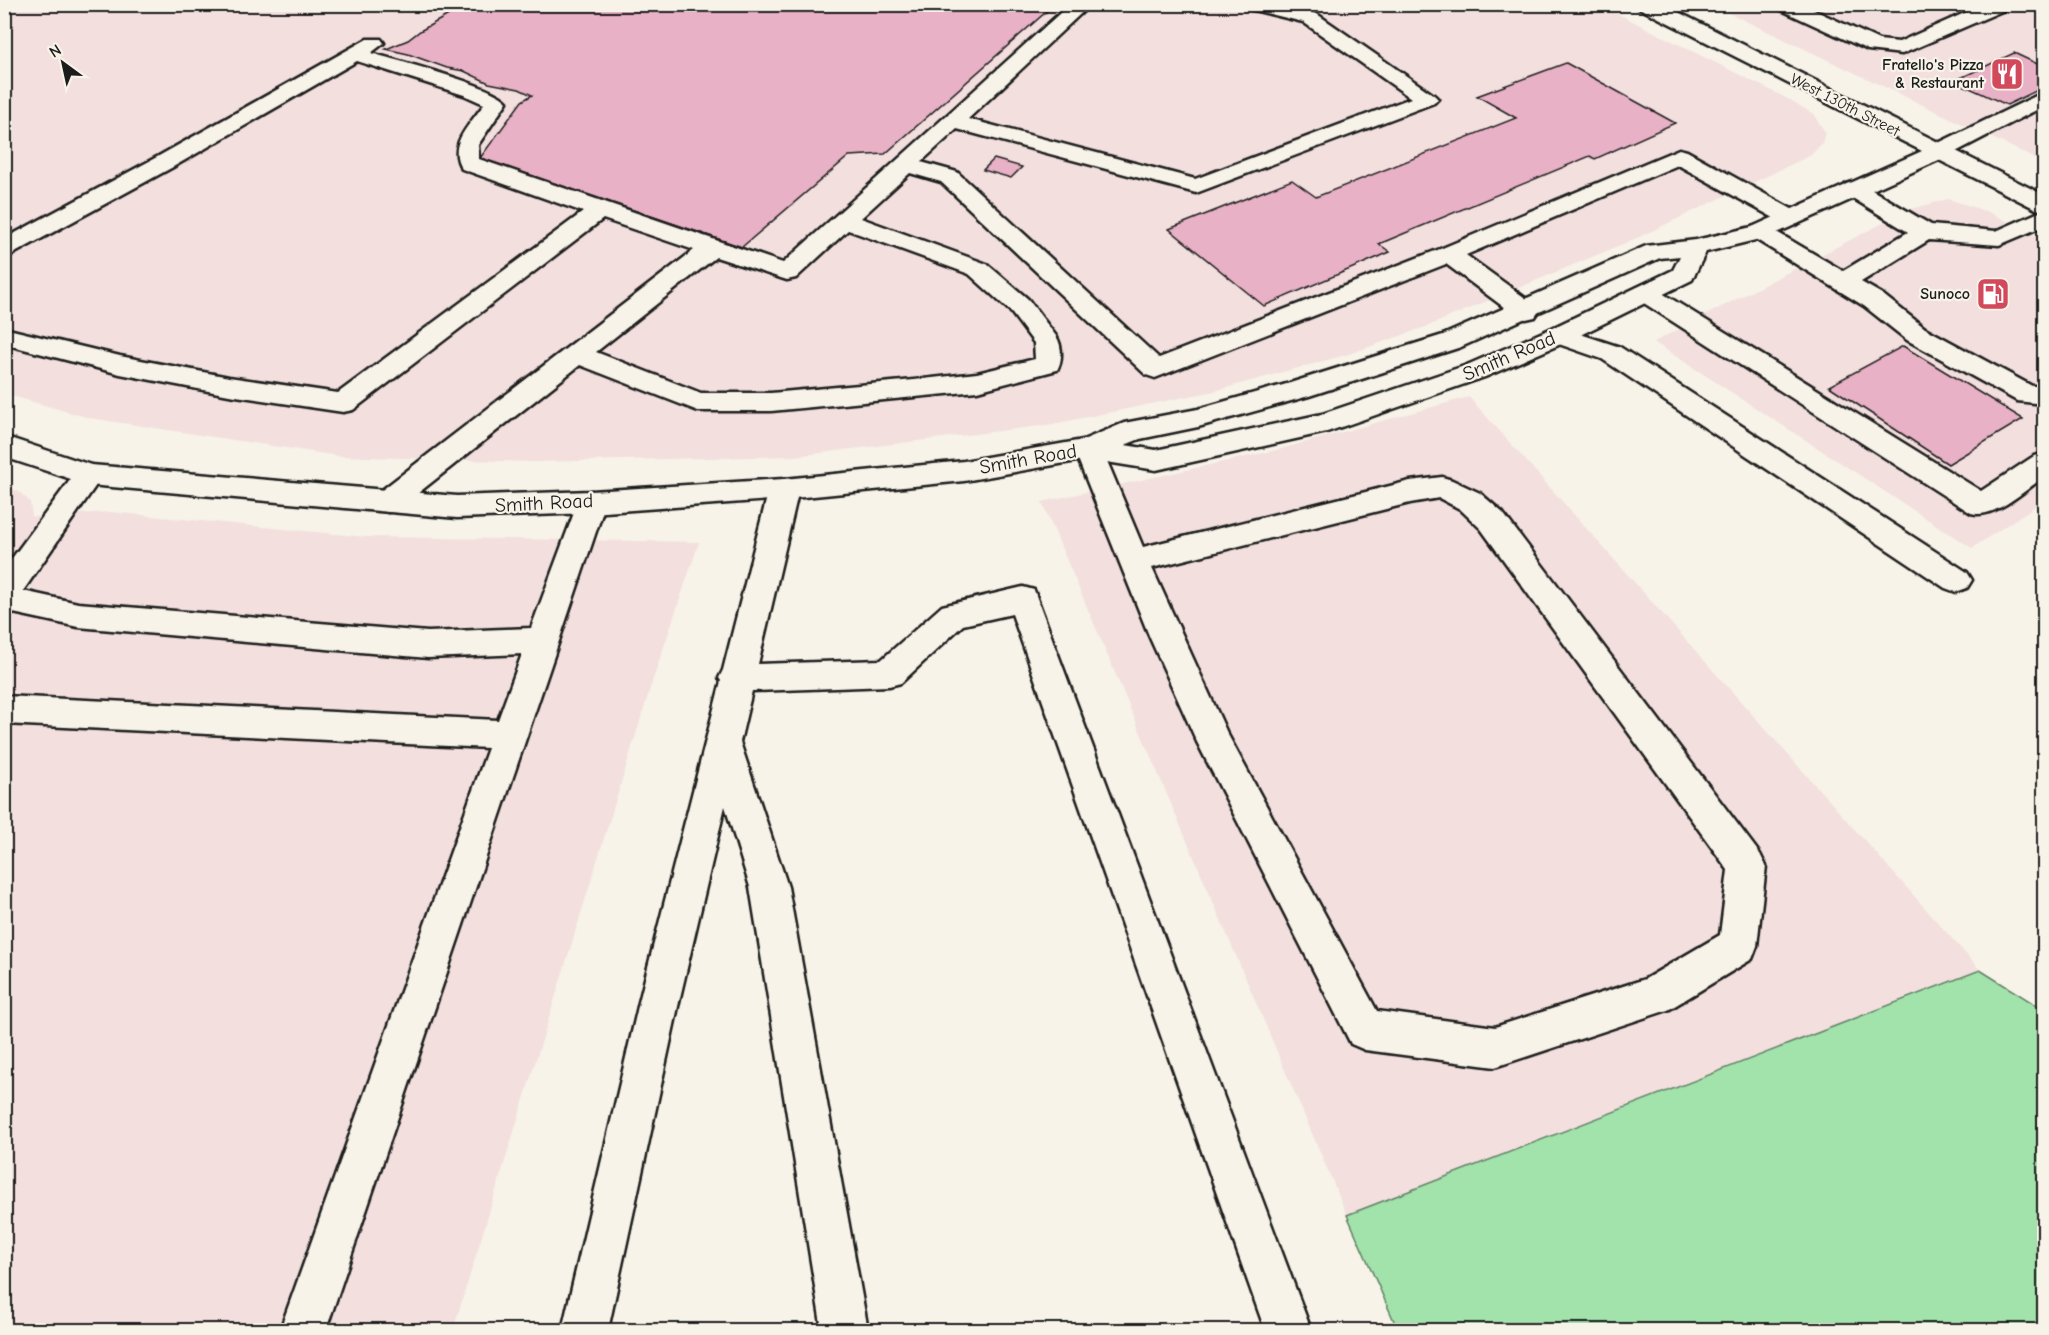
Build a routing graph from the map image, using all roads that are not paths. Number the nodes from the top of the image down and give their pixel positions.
1 (1082, 4) edge
2 (1252, 4) edge
3 (1646, 4) edge
4 (1784, 4) edge
5 (1837, 4) edge
6 (2002, 4) edge
7 (1809, 16) junction
8 (381, 39) dead end
9 (355, 54) junction
10 (2044, 98) edge
11 (954, 122) junction
12 (1938, 152) junction
13 (906, 165) junction
14 (1854, 189) junction
15 (2044, 204) edge
16 (600, 210) junction
17 (2044, 217) edge
18 (1791, 218) junction
19 (846, 221) junction
20 (1760, 232) junction
21 (1925, 232) junction
22 (1696, 247) junction
23 (712, 248) junction
24 (4, 249) edge
25 (1449, 254) junction
26 (1842, 282) junction
27 (1645, 293) junction
28 (1526, 310) junction
29 (1559, 335) junction
30 (4, 336) edge
31 (577, 354) junction
32 (2044, 395) edge
33 (4, 446) edge
34 (1088, 449) junction
35 (2044, 463) edge
36 (89, 475) junction
37 (784, 489) junction
38 (388, 501) junction
39 (591, 502) junction
40 (1134, 561) junction
41 (1956, 580) dead end
42 (4, 594) edge
43 (4, 599) edge
44 (543, 640) junction
45 (736, 678) junction
46 (4, 710) edge
47 (510, 735) junction
48 (722, 741) junction
49 (303, 1330) edge
50 (585, 1330) edge
51 (845, 1330) edge
52 (1288, 1330) edge

1 - 11 main road
2 - 11 main road
3 - 12 main road, West 130th Street
4 - 7 main road
5 - 7 main road
6 - 7 main road
8 - 9 main road
9 - 16 main road
9 - 24 main road
10 - 12 main road, Smith Road
11 - 13 main road
12 - 14 main road, Smith Road
12 - 15 main road, West 130th Street
13 - 19 main road
13 - 25 main road
14 - 18 main road, Smith Road
14 - 21 main road
16 - 23 main road
16 - 30 main road
17 - 21 main road
18 - 20 main road, Smith Road
18 - 25 main road
19 - 23 main road
19 - 31 main road
20 - 22 main road, Smith Road
20 - 26 main road
21 - 26 main road
22 - 27 main road, Smith Road
22 - 28 main road, Smith Road
23 - 31 main road
25 - 28 main road
26 - 32 main road
27 - 29 main road, Smith Road
27 - 35 main road
28 - 34 main road, Smith Road
29 - 34 main road, Smith Road
29 - 41 main road
31 - 38 main road
33 - 36 main road, Smith Road
34 - 37 main road, Smith Road
34 - 40 main road
36 - 38 main road, Smith Road
36 - 42 main road
37 - 39 main road, Smith Road
37 - 45 main road
38 - 39 main road, Smith Road
39 - 44 main road
40 - 40 main road
43 - 44 main road
44 - 47 main road
45 - 48 main road
45 - 52 main road
46 - 47 main road
47 - 49 main road
48 - 50 main road
48 - 51 main road

